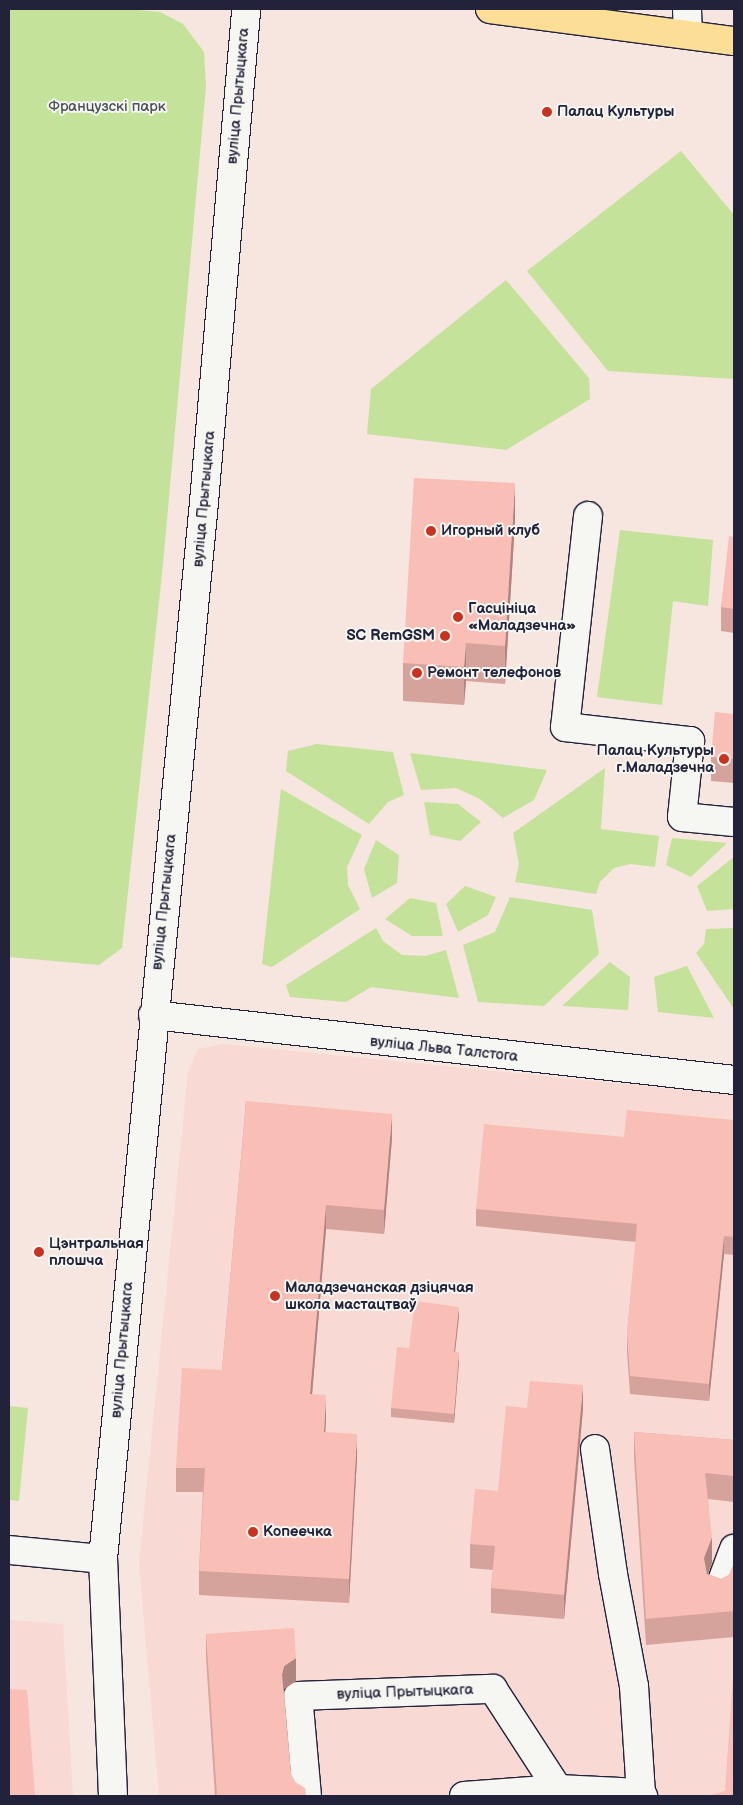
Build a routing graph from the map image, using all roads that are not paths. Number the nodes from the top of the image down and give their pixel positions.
1 (246, 9) edge
2 (490, 9) edge
3 (687, 22) edge
4 (734, 41) edge
5 (588, 516) dead end
6 (734, 822) edge
7 (153, 1015) junction
8 (734, 1080) edge
9 (595, 1449) dead end
10 (734, 1549) edge
11 (9, 1550) edge
12 (103, 1559) junction
13 (719, 1589) edge
14 (558, 1789) junction
15 (642, 1794) edge
16 (113, 1796) edge
17 (307, 1796) edge
18 (464, 1796) edge

1 - 7 street, вуліца Прытыцкага
2 - 3 main road
3 - 4 main road
5 - 6 street
7 - 8 street, вуліца Льва Талстога
7 - 12 street, вуліца Прытыцкага
9 - 15 street
10 - 13 street
11 - 12 street
12 - 16 street, вуліца Прытыцкага
14 - 15 street
14 - 17 street, вуліца Прытыцкага
14 - 18 street

